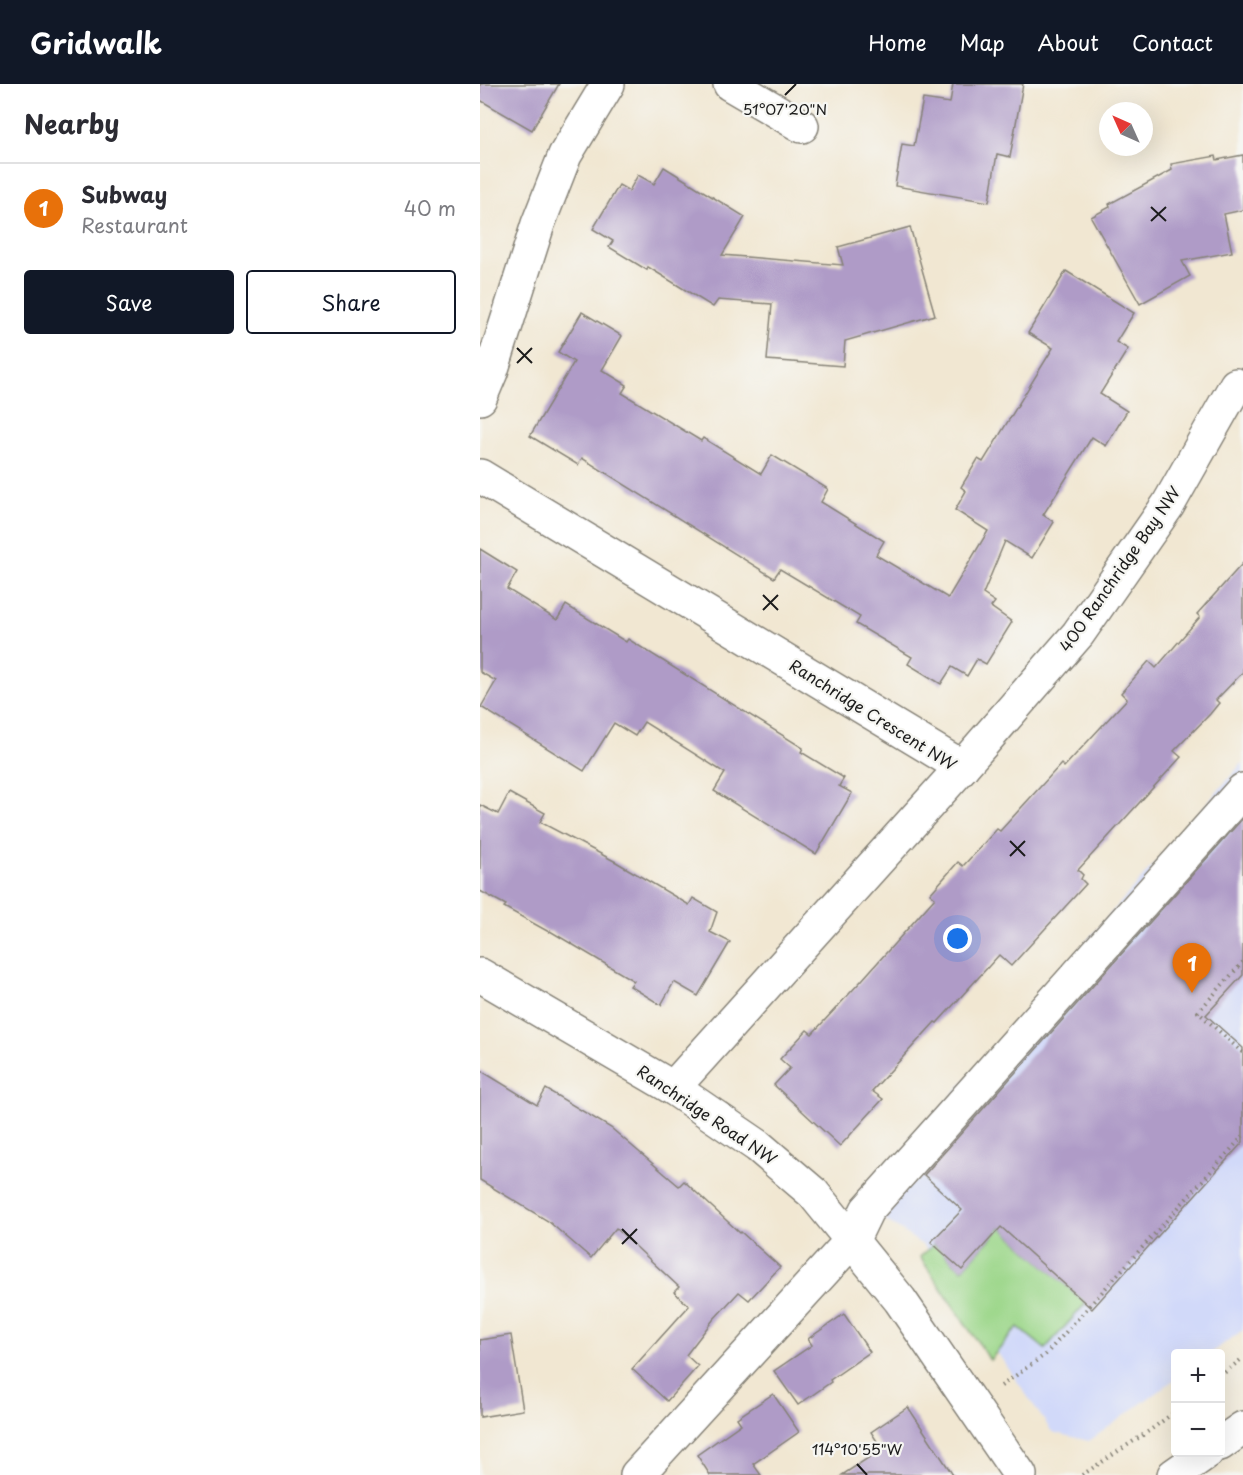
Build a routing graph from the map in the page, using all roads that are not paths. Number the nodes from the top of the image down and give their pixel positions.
1 (608, 84) edge
2 (730, 84) edge
3 (802, 126) dead end
4 (1236, 385) dead end
5 (480, 399) edge
6 (480, 476) edge
7 (962, 767) junction
8 (1243, 790) edge
9 (480, 975) edge
10 (673, 1088) junction
11 (853, 1239) junction
12 (1243, 1428) edge
13 (1225, 1441) edge
14 (1200, 1457) edge
15 (637, 1475) edge
16 (1020, 1475) edge
17 (1174, 1475) edge

1 - 5 street
2 - 3 street
4 - 7 street, 400 Ranchridge Bay NW
6 - 7 street, Ranchridge Crescent NW
7 - 10 street, Ranchridge Crescent NW
8 - 11 street
9 - 10 street, Ranchridge Road NW
10 - 11 street, Ranchridge Road NW
11 - 15 street
11 - 16 street, Ranchridge Road NW
12 - 13 street
14 - 17 street

